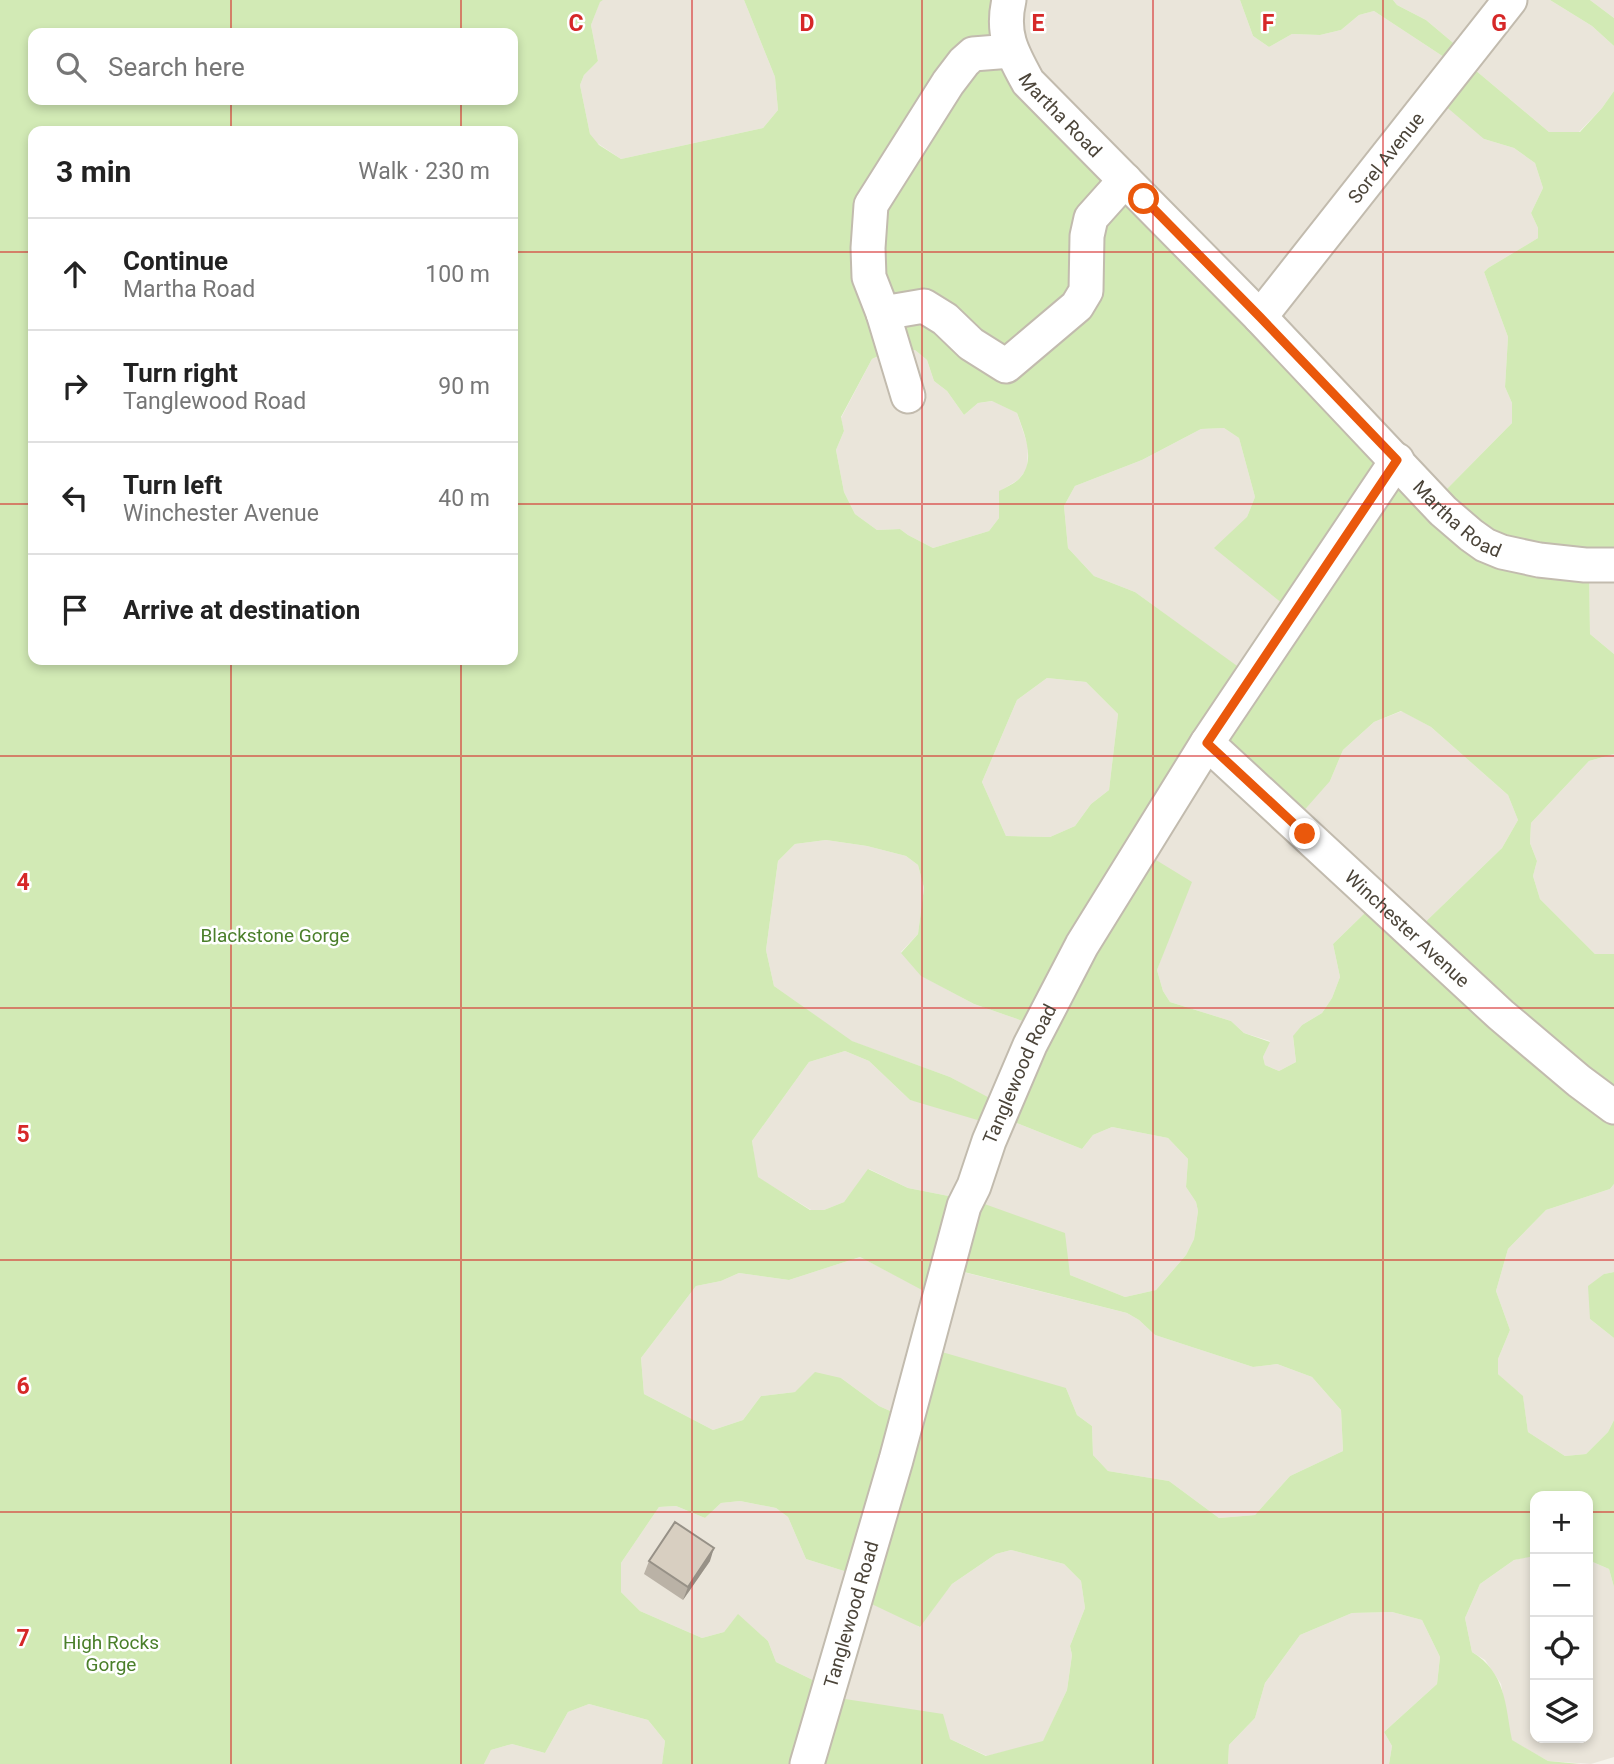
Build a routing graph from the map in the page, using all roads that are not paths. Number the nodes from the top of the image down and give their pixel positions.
1 (1510, 0) edge
2 (1008, 25) edge
3 (1125, 180) junction
4 (883, 313) junction
5 (1260, 317) junction
6 (908, 396) dead end
7 (1397, 460) junction
8 (1614, 565) edge
9 (1207, 743) junction
10 (1614, 1107) edge
11 (807, 1764) edge

1 - 5 street, Sorel Avenue
2 - 3 street, Martha Road
2 - 4 street
3 - 4 street
3 - 5 street, Martha Road
4 - 6 street
5 - 7 street, Martha Road
7 - 8 street, Martha Road
7 - 9 street, Tanglewood Road
9 - 10 street, Winchester Avenue
9 - 11 street, Tanglewood Road

